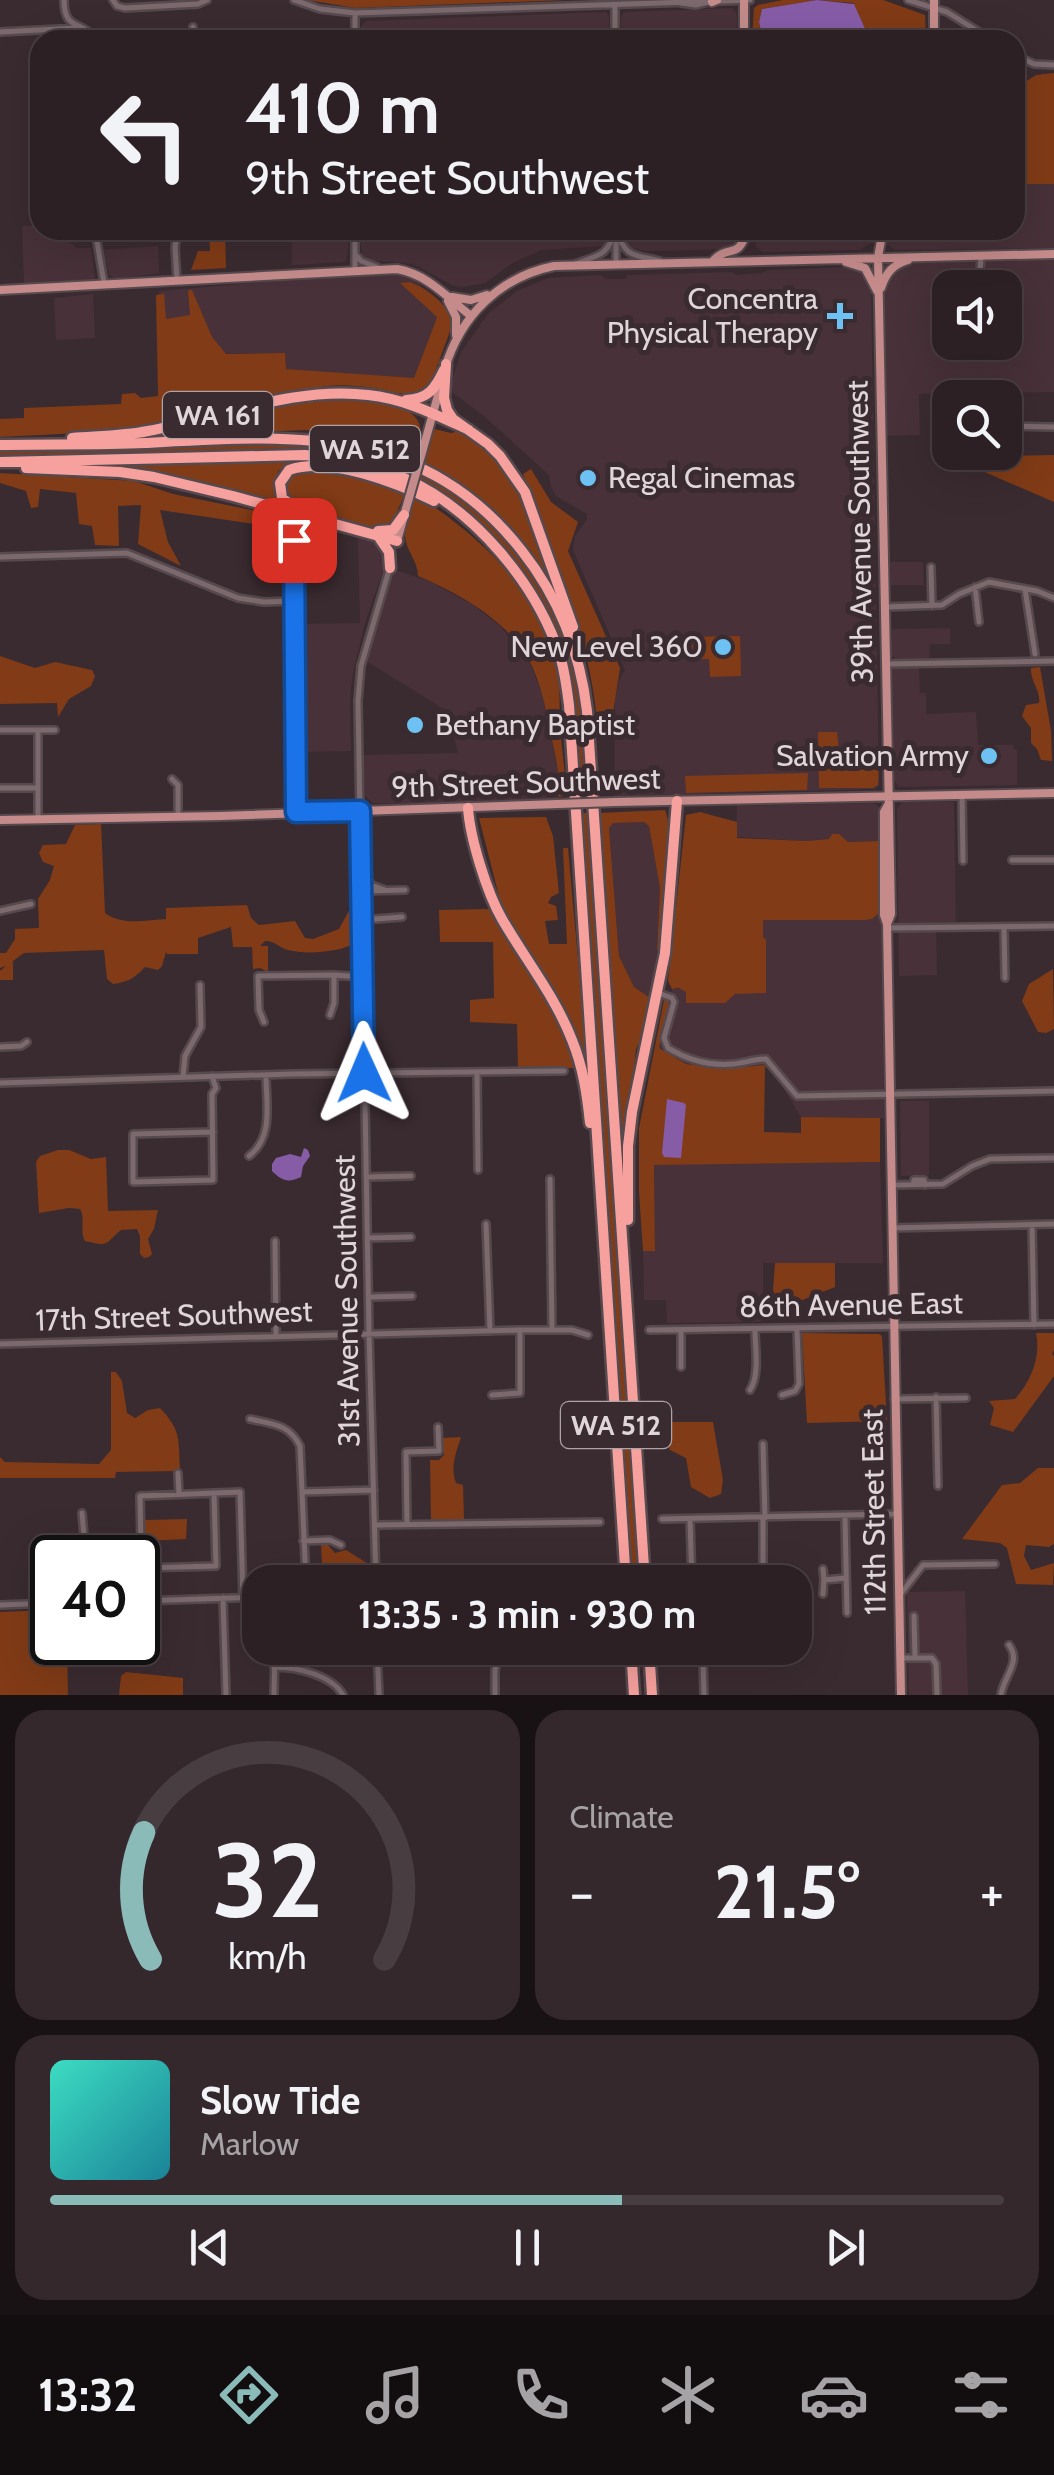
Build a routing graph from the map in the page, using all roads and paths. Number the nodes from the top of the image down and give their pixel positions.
1 (64, 0) edge
2 (206, 0) edge
3 (294, 0) edge
4 (746, 0) edge
5 (908, 0) edge
6 (713, 1) edge
7 (115, 3) edge
8 (934, 4) edge
9 (615, 5) junction
10 (355, 13) junction
11 (80, 28) junction
12 (30, 30) edge
13 (40, 30) edge
14 (83, 30) edge
15 (355, 30) edge
16 (615, 30) edge
17 (744, 30) edge
18 (934, 30) edge
19 (976, 30) edge
20 (0, 32) edge
21 (1025, 59) edge
22 (1054, 66) edge
23 (97, 240) edge
24 (176, 240) edge
25 (355, 240) edge
26 (611, 240) edge
27 (616, 240) edge
28 (619, 240) edge
29 (744, 240) edge
30 (748, 240) edge
31 (881, 240) edge
32 (355, 251) junction
33 (1054, 254) edge
34 (981, 255) junction
35 (922, 256) junction
36 (832, 258) junction
37 (878, 258) junction
38 (749, 260) junction
39 (663, 262) junction
40 (713, 262) junction
41 (616, 263) junction
42 (574, 264) junction
43 (380, 268) junction
44 (355, 270) junction
45 (980, 270) edge
46 (176, 280) junction
47 (104, 286) junction
48 (0, 290) edge
49 (497, 291) junction
50 (443, 293) junction
51 (879, 297) junction
52 (470, 316) junction
53 (453, 346) junction
54 (446, 364) junction
55 (394, 400) junction
56 (434, 412) junction
57 (1022, 426) edge
58 (1054, 426) edge
59 (469, 430) junction
60 (0, 443) edge
61 (0, 464) edge
62 (458, 513) junction
63 (404, 515) junction
64 (293, 530) dead end
65 (366, 532) junction
66 (322, 539) dead end
67 (294, 540) junction
68 (397, 542) junction
69 (0, 557) edge
70 (931, 566) dead end
71 (390, 568) junction
72 (974, 587) junction
73 (1025, 589) junction
74 (1054, 598) edge
75 (294, 601) junction
76 (932, 606) junction
77 (884, 607) junction
78 (979, 622) dead end
79 (1035, 654) dead end
80 (1054, 661) edge
81 (885, 664) junction
82 (587, 711) junction
83 (0, 730) edge
84 (38, 730) junction
85 (55, 730) dead end
86 (172, 779) dead end
87 (0, 788) edge
88 (38, 788) junction
89 (1054, 793) edge
90 (962, 794) junction
91 (677, 800) junction
92 (888, 800) junction
93 (468, 808) junction
94 (360, 811) junction
95 (296, 812) junction
96 (178, 817) junction
97 (0, 820) edge
98 (38, 820) junction
99 (361, 859) junction
100 (1012, 860) dead end
101 (1054, 860) edge
102 (963, 861) dead end
103 (385, 890) junction
104 (405, 890) dead end
105 (362, 891) junction
106 (31, 904) dead end
107 (0, 910) edge
108 (402, 916) dead end
109 (362, 920) junction
110 (887, 926) junction
111 (1054, 926) edge
112 (1004, 927) junction
113 (334, 974) junction
114 (362, 976) junction
115 (1005, 978) dead end
116 (200, 984) dead end
117 (659, 994) junction
118 (330, 1015) dead end
119 (264, 1022) dead end
120 (27, 1042) dead end
121 (0, 1047) edge
122 (564, 1070) dead end
123 (477, 1072) junction
124 (364, 1073) junction
125 (266, 1075) junction
126 (182, 1077) junction
127 (212, 1079) junction
128 (0, 1083) edge
129 (1054, 1092) edge
130 (890, 1095) junction
131 (213, 1132) junction
132 (249, 1156) dead end
133 (1054, 1158) edge
134 (478, 1170) dead end
135 (411, 1176) dead end
136 (366, 1177) junction
137 (550, 1179) dead end
138 (892, 1185) junction
139 (486, 1224) dead end
140 (1054, 1224) edge
141 (1032, 1225) junction
142 (892, 1228) junction
143 (411, 1237) dead end
144 (368, 1238) junction
145 (275, 1241) dead end
146 (606, 1268) junction
147 (412, 1296) dead end
148 (369, 1297) junction
149 (1054, 1324) edge
150 (1034, 1325) junction
151 (893, 1328) junction
152 (797, 1329) junction
153 (520, 1330) junction
154 (552, 1330) junction
155 (649, 1330) dead end
156 (681, 1330) junction
157 (754, 1330) junction
158 (490, 1331) junction
159 (369, 1333) junction
160 (588, 1335) dead end
161 (276, 1336) junction
162 (629, 1341) junction
163 (0, 1344) edge
164 (681, 1367) dead end
165 (750, 1390) dead end
166 (492, 1395) dead end
167 (782, 1395) dead end
168 (936, 1398) junction
169 (966, 1398) dead end
170 (894, 1399) junction
171 (250, 1419) dead end
172 (438, 1427) dead end
173 (763, 1444) dead end
174 (178, 1474) dead end
175 (938, 1486) dead end
176 (374, 1490) junction
177 (302, 1492) junction
178 (214, 1493) junction
179 (179, 1494) junction
180 (82, 1514) dead end
181 (897, 1514) junction
182 (845, 1516) junction
183 (764, 1518) junction
184 (690, 1519) junction
185 (662, 1520) dead end
186 (600, 1522) dead end
187 (375, 1525) junction
188 (408, 1525) junction
189 (84, 1535) edge
190 (141, 1535) edge
191 (303, 1541) junction
192 (341, 1544) dead end
193 (995, 1564) dead end
194 (243, 1565) edge
195 (305, 1565) edge
196 (376, 1565) edge
197 (625, 1565) edge
198 (643, 1565) edge
199 (691, 1565) edge
200 (764, 1565) edge
201 (160, 1568) edge
202 (823, 1569) dead end
203 (846, 1578) junction
204 (824, 1580) junction
205 (823, 1594) dead end
206 (899, 1596) junction
207 (222, 1598) junction
208 (242, 1598) edge
209 (160, 1600) edge
210 (30, 1604) edge
211 (0, 1605) edge
212 (847, 1613) dead end
213 (914, 1616) dead end
214 (1010, 1645) dead end
215 (900, 1658) junction
216 (915, 1658) junction
217 (377, 1665) edge
218 (496, 1665) edge
219 (632, 1665) edge
220 (650, 1665) edge
221 (702, 1665) edge
222 (274, 1667) joint
223 (226, 1695) edge
224 (274, 1695) edge
225 (342, 1695) edge
226 (378, 1695) edge
227 (495, 1695) edge
228 (634, 1695) edge
229 (652, 1695) edge
230 (704, 1695) edge
231 (901, 1695) edge
232 (937, 1695) edge
233 (1002, 1695) edge

1 - 11 street
2 - 7 street
3 - 10 street
4 - 6 street
4 - 17 main road
5 - 8 street
6 - 9 street
8 - 18 main road
8 - 19 street
9 - 10 street
9 - 16 street
10 - 15 street
11 - 13 street
11 - 14 street
12 - 20 street
21 - 22 street
23 - 47 street
24 - 46 street
25 - 32 street
26 - 42 street
27 - 41 street
28 - 39 street
29 - 40 main road
30 - 38 main road
31 - 37 main road, 39th Avenue Southwest
32 - 43 street
32 - 44 street
33 - 34 main road
34 - 35 main road
34 - 45 street
35 - 37 main road
35 - 51 main road
36 - 37 main road
36 - 38 main road
36 - 51 main road
37 - 51 main road, 39th Avenue Southwest
38 - 40 main road
39 - 40 main road
39 - 41 main road
41 - 42 main road
42 - 49 main road
43 - 44 main road
43 - 50 main road
44 - 46 main road
46 - 47 main road
47 - 48 main road
49 - 50 main road
49 - 52 main road, 31st Avenue Southwest
50 - 52 main road
50 - 53 main road
51 - 77 main road, 39th Avenue Southwest
52 - 53 main road, 31st Avenue Southwest
53 - 54 main road, 31st Avenue Southwest
54 - 55 highway
54 - 56 main road, 31st Avenue Southwest
54 - 59 highway
55 - 56 highway, WA 161
55 - 60 highway, WA 161
56 - 59 highway
56 - 63 main road, 31st Avenue Southwest, bridge
57 - 58 street
59 - 82 highway
60 - 82 highway, WA 512
61 - 62 highway, WA 512
61 - 65 highway, WA 161
62 - 63 highway
62 - 146 highway, WA 512
63 - 68 main road, 31st Avenue Southwest
64 - 67 street
65 - 68 highway, WA 161
65 - 71 highway
66 - 67 street
67 - 75 street
68 - 71 street, 31st Avenue Southwest
69 - 75 street
70 - 76 street
71 - 94 street, 31st Avenue Southwest
72 - 73 street
72 - 76 street
72 - 78 street
73 - 74 street
73 - 79 street
75 - 95 street
76 - 77 street
77 - 81 main road, 39th Avenue Southwest
80 - 81 street
81 - 92 main road, 39th Avenue Southwest
82 - 162 highway, WA 512
83 - 84 street
84 - 85 street
84 - 88 street
86 - 96 street
87 - 88 street
88 - 98 street
89 - 90 main road, 9th Street Southwest
90 - 92 main road, 9th Street Southwest
90 - 102 street
91 - 92 main road, 9th Street Southwest
91 - 93 main road, 9th Street Southwest, bridge
91 - 117 highway
92 - 110 main road, 39th Avenue Southwest
93 - 94 main road, 9th Street Southwest
93 - 146 highway
94 - 95 main road, 9th Street Southwest
94 - 99 street, 31st Avenue Southwest
95 - 96 main road, 9th Street Southwest
96 - 98 main road, 9th Street Southwest
97 - 98 main road, 9th Street Southwest
99 - 103 street
99 - 105 street, 31st Avenue Southwest
100 - 101 street
103 - 104 street
103 - 105 street
105 - 109 street, 31st Avenue Southwest
106 - 107 street
108 - 109 street
109 - 114 street, 31st Avenue Southwest
110 - 112 street
110 - 130 main road, 39th Avenue Southwest
111 - 112 street
112 - 115 street
113 - 114 street
113 - 118 street
113 - 119 street
114 - 124 street, 31st Avenue Southwest
116 - 126 street
117 - 130 street
117 - 162 highway
120 - 121 street
122 - 123 street
123 - 124 street
123 - 134 street
124 - 125 street
124 - 136 street, 31st Avenue Southwest
125 - 127 street
125 - 132 street
126 - 127 street
126 - 128 street
127 - 131 street
129 - 130 street
130 - 138 main road, 39th Avenue Southwest
131 - 131 street
133 - 138 street
135 - 136 street
136 - 144 street, 31st Avenue Southwest
137 - 154 street
138 - 142 main road, 39th Avenue Southwest
139 - 158 street
140 - 141 street
141 - 142 street
141 - 150 street
142 - 151 main road, 39th Avenue Southwest
143 - 144 street
144 - 148 street, 31st Avenue Southwest
145 - 161 street
146 - 197 highway, WA 512
147 - 148 street
148 - 159 street, 31st Avenue Southwest
149 - 150 street, 86th Avenue East
150 - 151 street, 86th Avenue East
151 - 152 street, 86th Avenue East
151 - 170 main road, 112th Street East
152 - 157 street, 86th Avenue East
152 - 167 street
153 - 154 street, 17th Street Southwest
153 - 158 street, 17th Street Southwest
153 - 166 street
154 - 160 street, 17th Street Southwest
155 - 156 street, 86th Avenue East
156 - 157 street, 86th Avenue East
156 - 164 street
157 - 165 street
158 - 159 street, 17th Street Southwest
159 - 161 street, 17th Street Southwest
159 - 176 street, 31st Avenue Southwest
161 - 163 street, 17th Street Southwest
162 - 198 highway, WA 512
168 - 169 street
168 - 170 street
168 - 175 street
170 - 181 main road, 112th Street East
171 - 177 street
172 - 188 street
173 - 183 street
174 - 179 street
176 - 177 street
176 - 187 street, 31st Avenue Southwest
177 - 191 street
178 - 179 street
178 - 194 street
178 - 201 street
179 - 190 street
180 - 189 street
181 - 182 street
181 - 206 main road, 112th Street East
182 - 183 street
182 - 203 street
183 - 184 street
183 - 200 street
184 - 185 street
184 - 199 street
186 - 188 street
187 - 188 street
187 - 196 street, 31st Avenue Southwest
191 - 192 street
191 - 195 street
193 - 206 street
202 - 204 street
203 - 204 street
203 - 212 street
204 - 205 street
206 - 215 main road, 112th Street East
207 - 208 street
207 - 209 street
207 - 223 street
210 - 211 street
213 - 216 street
214 - 233 street
215 - 216 street
215 - 231 main road, 112th Street East
216 - 232 street
217 - 226 street
218 - 227 street
219 - 228 highway
220 - 229 highway
221 - 230 street
222 - 224 street
222 - 225 street

